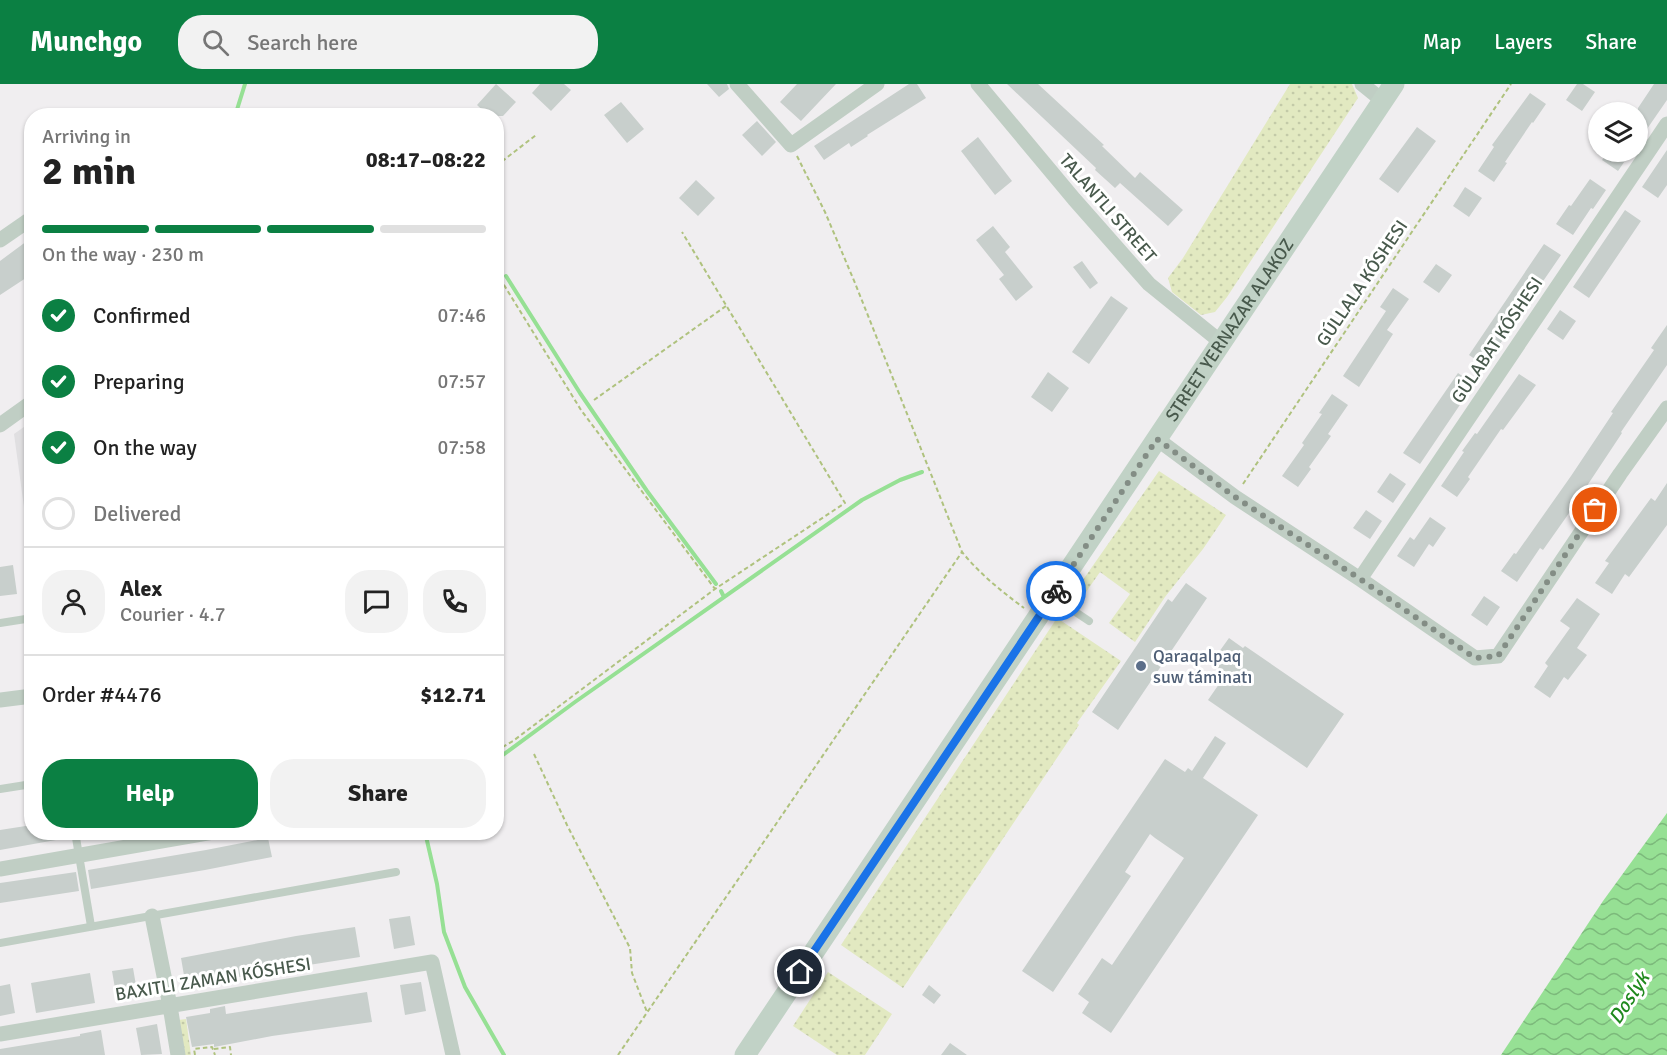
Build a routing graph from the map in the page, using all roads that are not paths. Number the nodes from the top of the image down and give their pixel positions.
1 (737, 84) edge
2 (877, 84) edge
3 (978, 84) edge
4 (1362, 84) edge
5 (1389, 93) edge
6 (1667, 124) edge
7 (24, 224) edge
8 (0, 240) edge
9 (1222, 343) junction
10 (24, 408) edge
11 (1667, 408) edge
12 (0, 425) edge
13 (1157, 439) junction
14 (1360, 579) junction
15 (1052, 597) junction
16 (24, 619) edge
17 (1089, 621) dead end
18 (0, 623) edge
19 (24, 697) edge
20 (0, 700) edge
21 (24, 785) edge
22 (0, 789) edge
23 (76, 840) edge
24 (168, 840) edge
25 (78, 856) junction
26 (0, 869) edge
27 (396, 872) dead end
28 (152, 915) junction
29 (91, 926) junction
30 (0, 943) edge
31 (170, 1006) junction
32 (0, 1034) edge
33 (184, 1050) edge
34 (453, 1055) edge
35 (745, 1055) edge

1 - 2 street
3 - 9 street, TALANTLI STREET
4 - 5 street
5 - 9 main road, STREET YERNAZAR ALAKOZ
6 - 14 street, GÚLABAT KÓSHESI
7 - 8 street
9 - 13 main road, STREET YERNAZAR ALAKOZ
10 - 12 street
11 - 14 street
13 - 14 street
13 - 15 main road, STREET YERNAZAR ALAKOZ
15 - 17 lane
15 - 35 main road, STREET YERNAZAR ALAKOZ
16 - 18 lane
19 - 20 street
21 - 22 lane
23 - 25 lane
24 - 25 street
25 - 26 street
25 - 29 lane
27 - 28 lane
28 - 29 lane
28 - 31 street
29 - 30 lane
31 - 32 street
31 - 33 street
31 - 34 street

